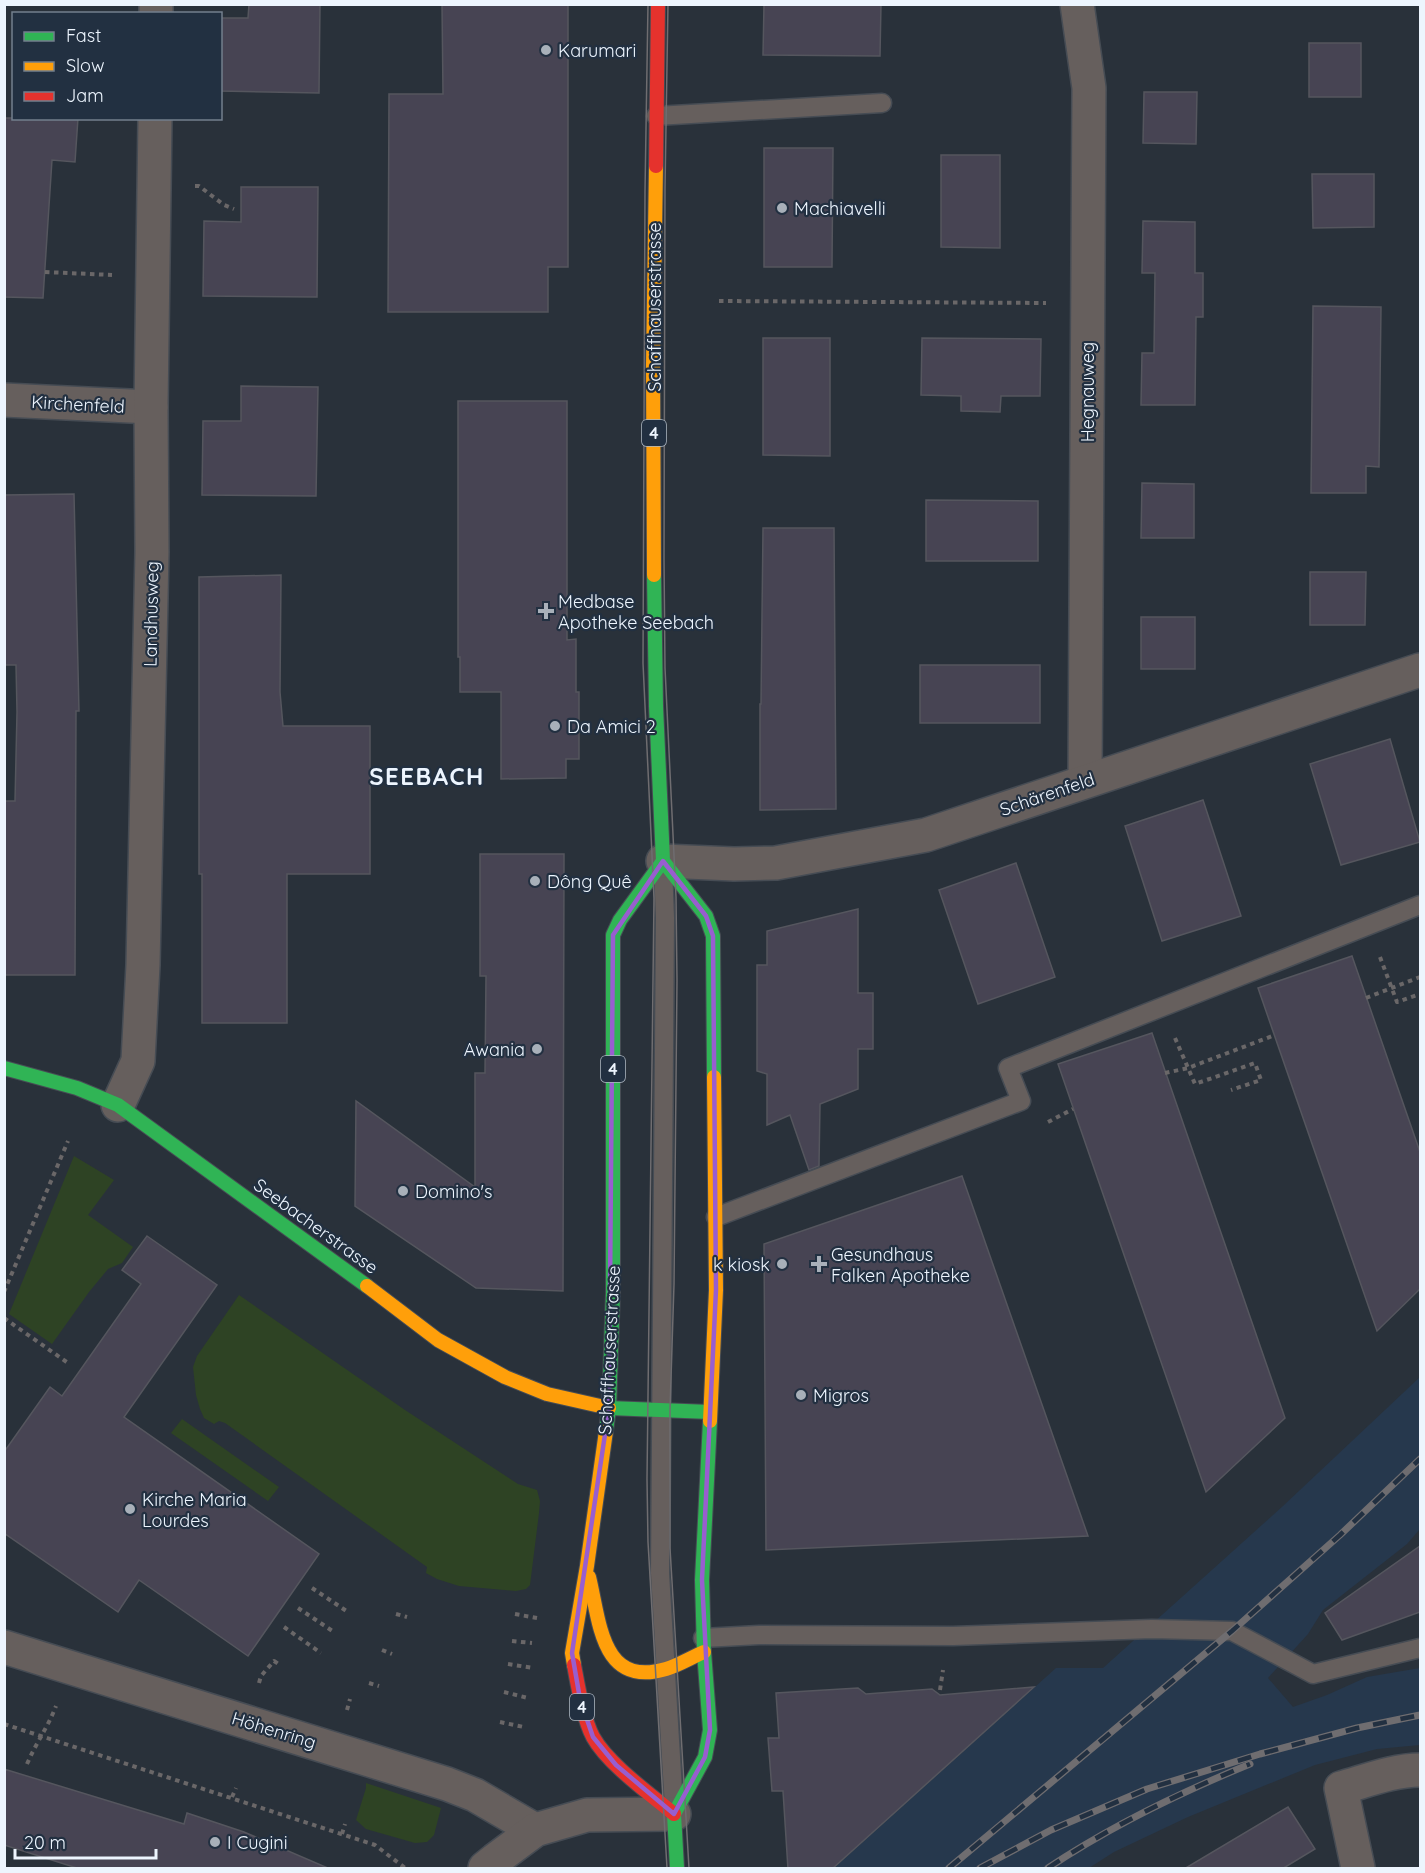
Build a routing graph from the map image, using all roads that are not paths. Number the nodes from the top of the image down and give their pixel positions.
1 (658, 4) edge
2 (1077, 4) edge
3 (882, 103) dead end
4 (656, 116) junction
5 (154, 120) edge
6 (4, 400) edge
7 (151, 407) junction
8 (1420, 670) edge
9 (1085, 781) junction
10 (663, 861) junction
11 (1420, 905) edge
12 (4, 1068) edge
13 (118, 1105) junction
14 (716, 1217) junction
15 (609, 1408) junction
16 (660, 1411) junction
17 (710, 1412) junction
18 (587, 1566) junction
19 (704, 1645) junction
20 (4, 1647) edge
21 (1420, 1648) edge
22 (666, 1669) junction
23 (1420, 1770) edge
24 (674, 1814) junction
25 (536, 1830) junction
26 (485, 1869) edge
27 (678, 1869) edge
28 (1358, 1869) edge

1 - 4 main road, Schaffhauserstrasse / 4
2 - 9 street, Hegnauweg
3 - 4 lane
4 - 10 main road, Schaffhauserstrasse / 4
5 - 7 street, Landhusweg
6 - 7 street, Kirchenfeld
7 - 13 street, Landhusweg
8 - 9 street, Schärenfeld
9 - 10 street, Schärenfeld
10 - 14 main road
10 - 15 main road, Schaffhauserstrasse / 4
10 - 16 lane, Schaffhauserstrasse
11 - 14 lane
12 - 13 main road, Seebacherstrasse
13 - 15 main road, Seebacherstrasse
14 - 17 main road
15 - 16 main road, Seebacherstrasse
15 - 18 main road, Schaffhauserstrasse / 4
16 - 17 main road, Seebacherstrasse
16 - 22 lane, Schaffhauserstrasse
17 - 19 main road
18 - 22 main road
18 - 24 main road, Schaffhauserstrasse / 4
19 - 21 lane
19 - 22 main road
19 - 24 main road
20 - 25 street, Höhenring
22 - 24 lane, Schaffhauserstrasse
23 - 28 street
24 - 25 street
24 - 27 main road, Schaffhauserstrasse
25 - 26 street

